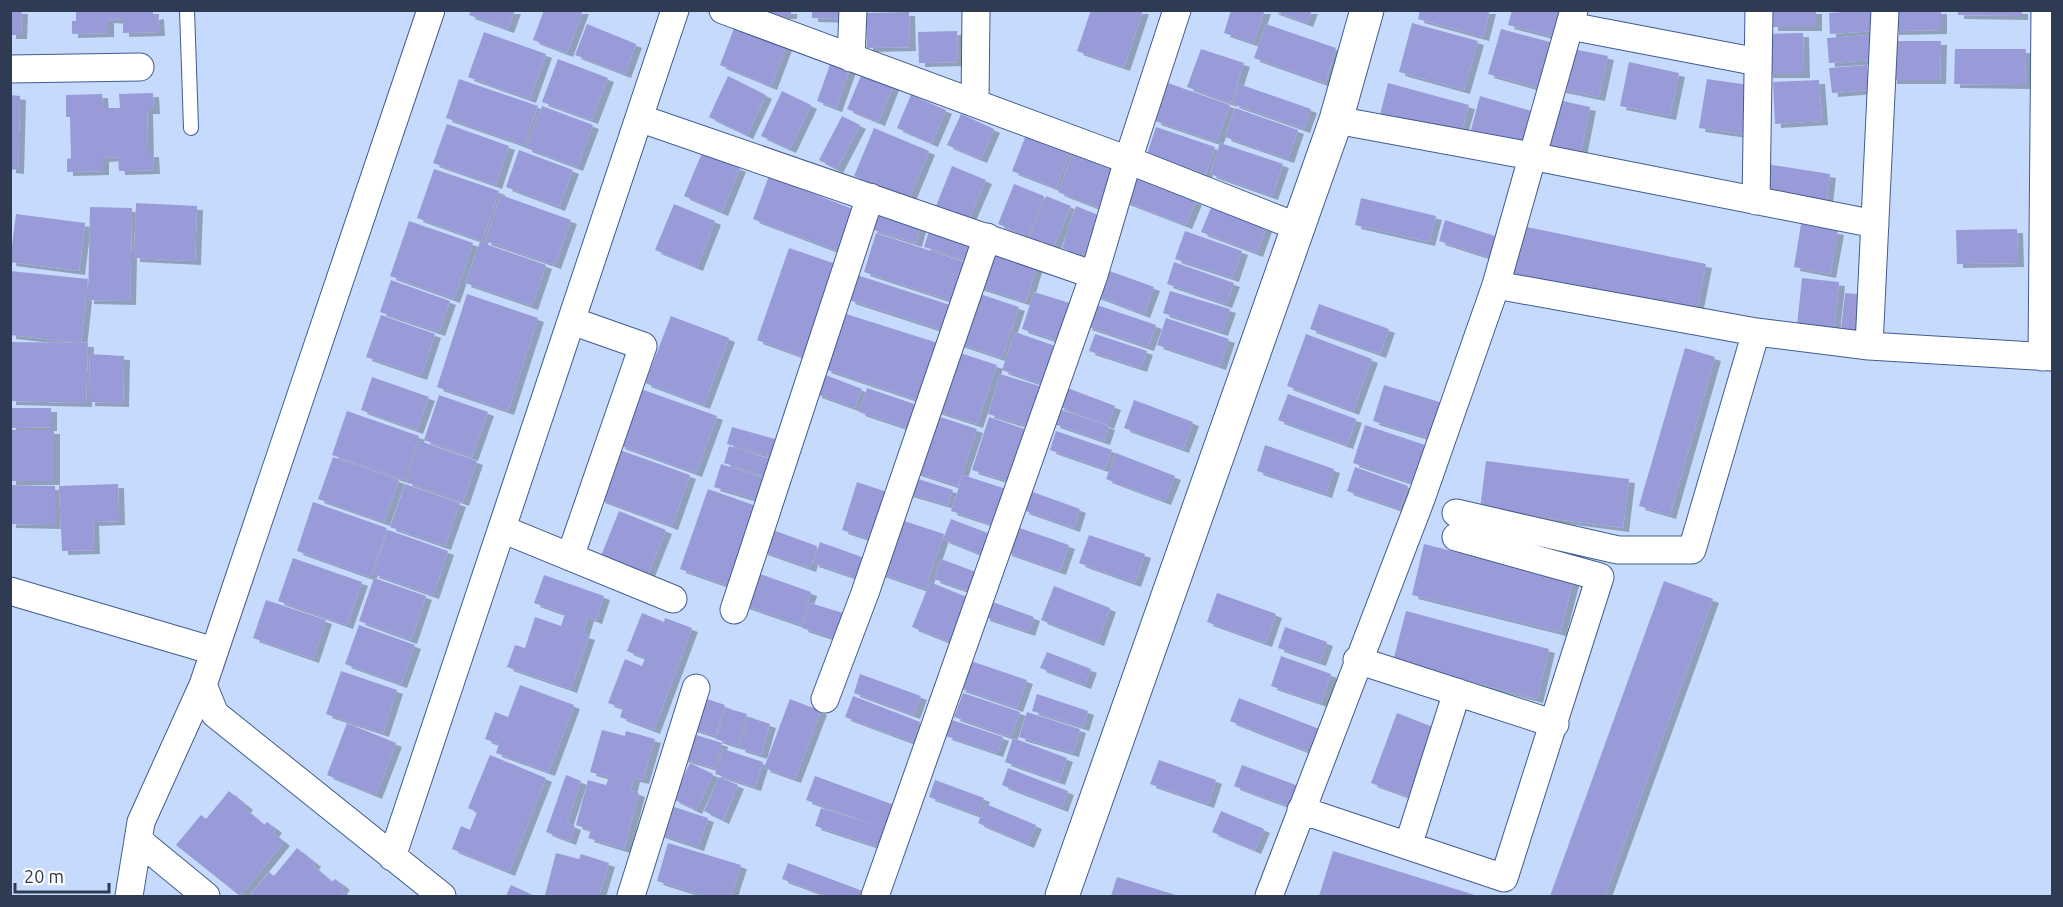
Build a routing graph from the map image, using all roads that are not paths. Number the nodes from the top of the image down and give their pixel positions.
1 (187, 10) edge
2 (431, 10) edge
3 (675, 10) edge
4 (853, 10) edge
5 (976, 10) edge
6 (1177, 10) edge
7 (1367, 10) edge
8 (1759, 10) edge
9 (1885, 10) edge
10 (2045, 10) edge
11 (726, 11) edge
12 (1572, 18) edge
13 (851, 58) junction
14 (1758, 62) junction
15 (140, 67) dead end
16 (10, 69) edge
17 (975, 103) junction
18 (639, 118) junction
19 (1336, 120) junction
20 (191, 128) dead end
21 (1532, 156) junction
22 (1128, 160) junction
23 (2048, 170) edge
24 (870, 197) junction
25 (1756, 201) junction
26 (1875, 224) junction
27 (1298, 227) junction
28 (987, 237) junction
29 (1094, 275) junction
30 (1496, 285) junction
31 (572, 321) junction
32 (1756, 332) junction
33 (1869, 346) junction
34 (2047, 357) edge
35 (502, 529) junction
36 (570, 557) junction
37 (10, 591) edge
38 (673, 599) dead end
39 (734, 610) dead end
40 (214, 651) junction
41 (1358, 660) junction
42 (203, 685) junction
43 (696, 688) dead end
44 (1457, 692) junction
45 (825, 699) dead end
46 (1555, 724) junction
47 (1301, 810) junction
48 (138, 840) junction
49 (1408, 846) junction
50 (392, 857) junction
51 (129, 897) edge
52 (206, 897) edge
53 (442, 897) edge
54 (631, 897) edge
55 (875, 897) edge
56 (1062, 897) edge
57 (1269, 897) edge

1 - 20 lane
2 - 40 street
3 - 18 street
4 - 13 street
5 - 17 street
6 - 22 street
7 - 19 street
8 - 14 street
9 - 26 street
10 - 23 street
11 - 13 street
12 - 14 street
12 - 21 street
13 - 17 street
14 - 25 street
15 - 16 street
17 - 22 street
18 - 24 street
18 - 31 street
19 - 21 street
19 - 27 street
21 - 25 street
21 - 30 street
22 - 27 street
22 - 29 street
23 - 34 street
24 - 28 street
24 - 39 street
25 - 26 street
26 - 33 street
27 - 56 street
28 - 29 street
28 - 45 street
29 - 55 street
30 - 32 street
30 - 41 street
31 - 35 street
31 - 36 street
32 - 33 street
32 - 46 street
33 - 34 street
35 - 36 street
35 - 50 street
36 - 38 street
37 - 40 street
40 - 42 street
41 - 44 street
41 - 47 street
42 - 48 street
42 - 50 street
43 - 54 street
44 - 46 street
44 - 49 street
46 - 49 street
47 - 49 street
47 - 57 street
48 - 51 street
48 - 52 street
50 - 53 street

